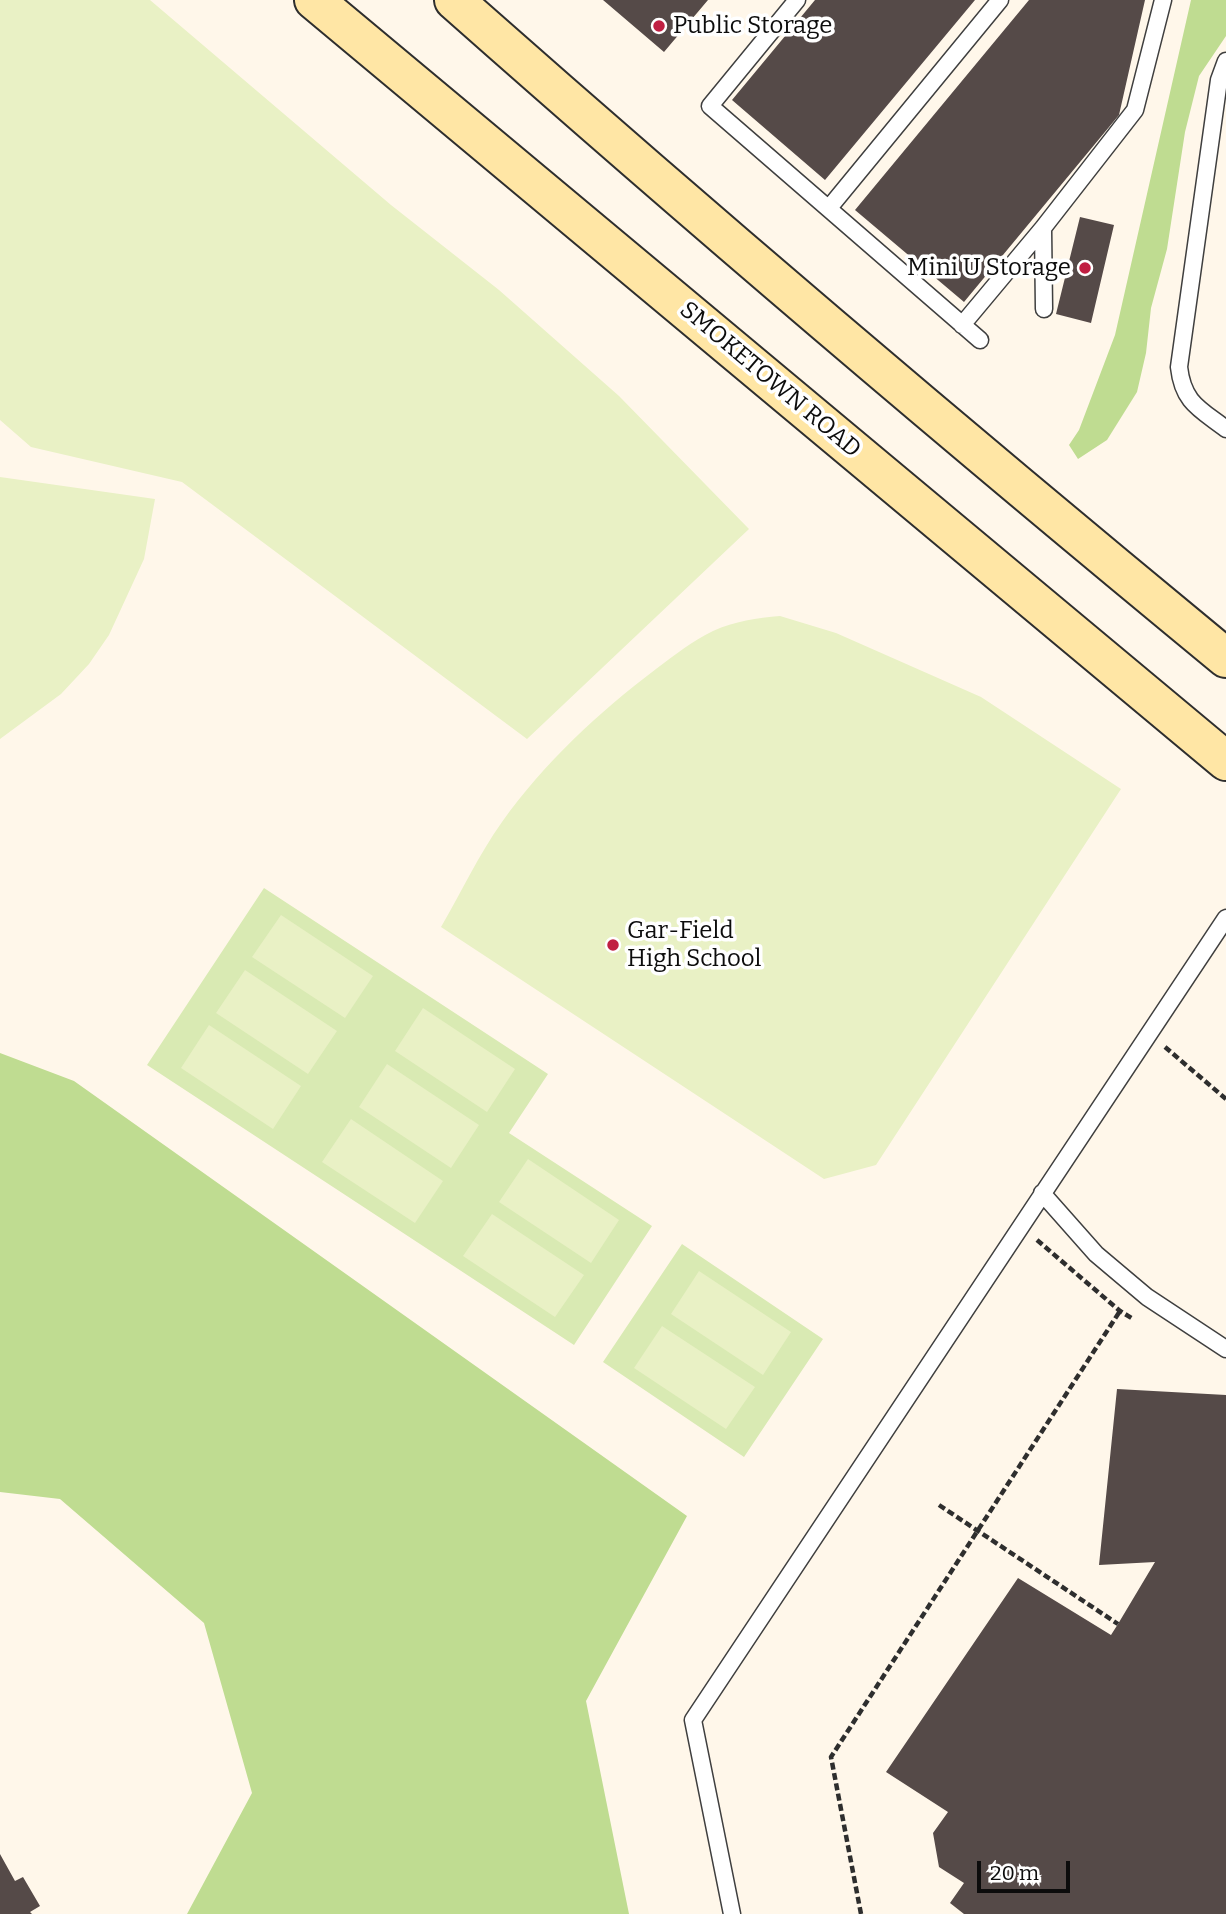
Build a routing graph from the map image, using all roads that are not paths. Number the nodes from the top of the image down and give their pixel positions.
1 (314, 0) edge
2 (454, 0) edge
3 (797, 0) edge
4 (1000, 0) edge
5 (1163, 0) edge
6 (1226, 61) edge
7 (829, 208) junction
8 (1043, 228) junction
9 (1044, 309) dead end
10 (962, 326) junction
11 (980, 340) dead end
12 (1226, 429) edge
13 (1226, 658) edge
14 (1226, 761) edge
15 (1226, 918) edge
16 (1042, 1193) junction
17 (1226, 1349) edge
18 (732, 1914) edge

1 - 14 main road, SMOKETOWN ROAD
2 - 13 main road
3 - 7 lane
4 - 7 lane
5 - 8 lane
6 - 12 lane
7 - 10 lane
8 - 9 lane
8 - 10 lane
10 - 11 lane
15 - 16 lane
16 - 17 lane
16 - 18 lane

